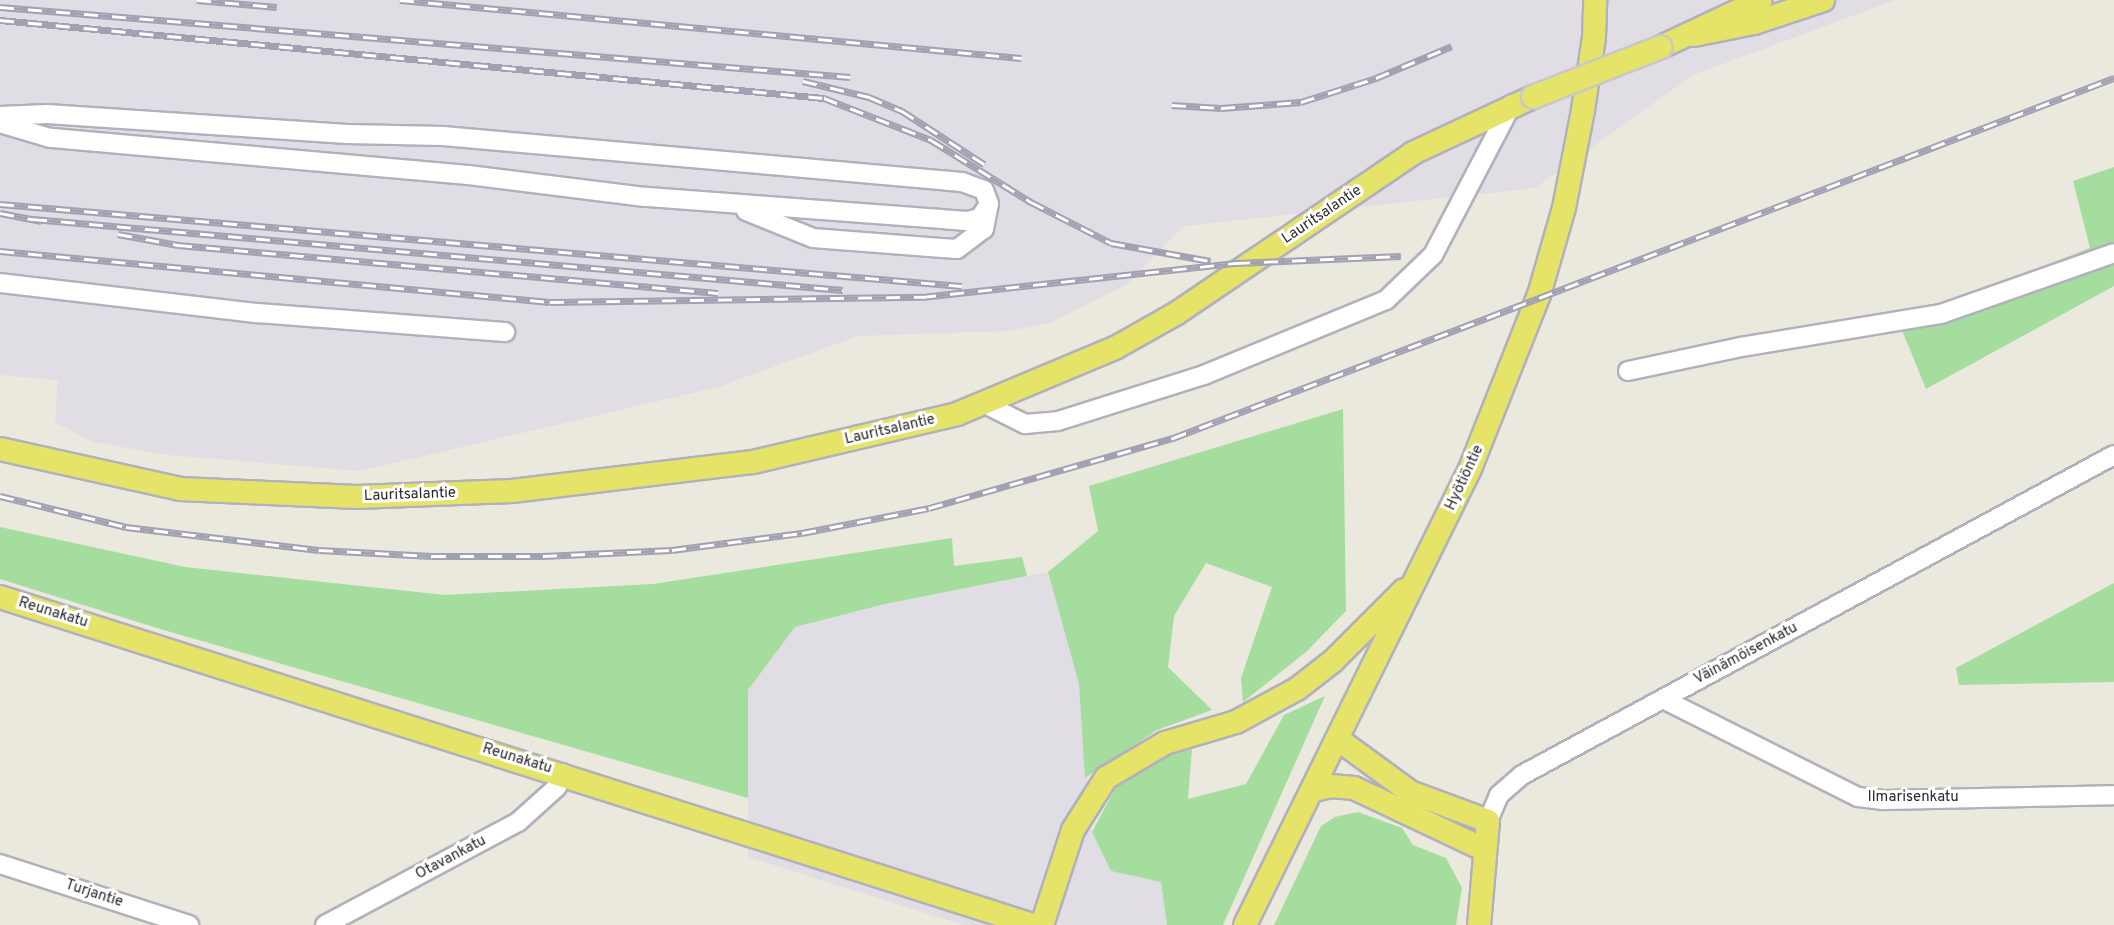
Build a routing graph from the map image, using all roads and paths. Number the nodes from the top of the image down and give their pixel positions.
1 (1595, 0) edge
2 (1761, 0) edge
3 (1823, 0) edge
4 (1694, 35) junction
5 (1522, 100) junction
6 (0, 116) edge
7 (0, 123) edge
8 (722, 203) junction
9 (989, 204) junction
10 (2114, 253) edge
11 (0, 283) edge
12 (505, 332) dead end
13 (1628, 371) dead end
14 (985, 404) junction
15 (0, 449) edge
16 (2114, 455) edge
17 (1420, 574) junction
18 (0, 597) edge
19 (1663, 699) junction
20 (1339, 740) junction
21 (562, 773) junction
22 (1314, 790) junction
23 (2114, 795) edge
24 (1488, 821) junction
25 (1485, 850) junction
26 (0, 864) edge
27 (189, 925) edge
28 (325, 925) edge
29 (1033, 925) edge
30 (1042, 925) edge
31 (1245, 925) edge
32 (1479, 925) edge

1 - 17 main road, Hyötiöntie
2 - 4 main road, Lauritsalantie
3 - 4 main road, Lauritsalantie
4 - 5 main road, Lauritsalantie, bridge
5 - 14 main road, Lauritsalantie
5 - 14 street
6 - 9 street
7 - 8 street
8 - 9 street
8 - 9 street
10 - 13 street
11 - 12 street
14 - 15 main road, Lauritsalantie
16 - 19 street, Väinämöisenkatu
17 - 20 main road, Hyötiöntie
17 - 30 main road
18 - 21 main road, Reunakatu
19 - 23 street, Ilmarisenkatu
19 - 24 street, Väinämöisenkatu
20 - 22 main road, Hyötiöntie
20 - 24 main road
21 - 28 street, Otavankatu
21 - 29 main road, Reunakatu
22 - 25 main road
22 - 31 main road, Hyötiöntie
24 - 25 main road, Väinämöisenkatu
25 - 32 main road, Väinämöisenkatu
26 - 27 street, Turjantie

